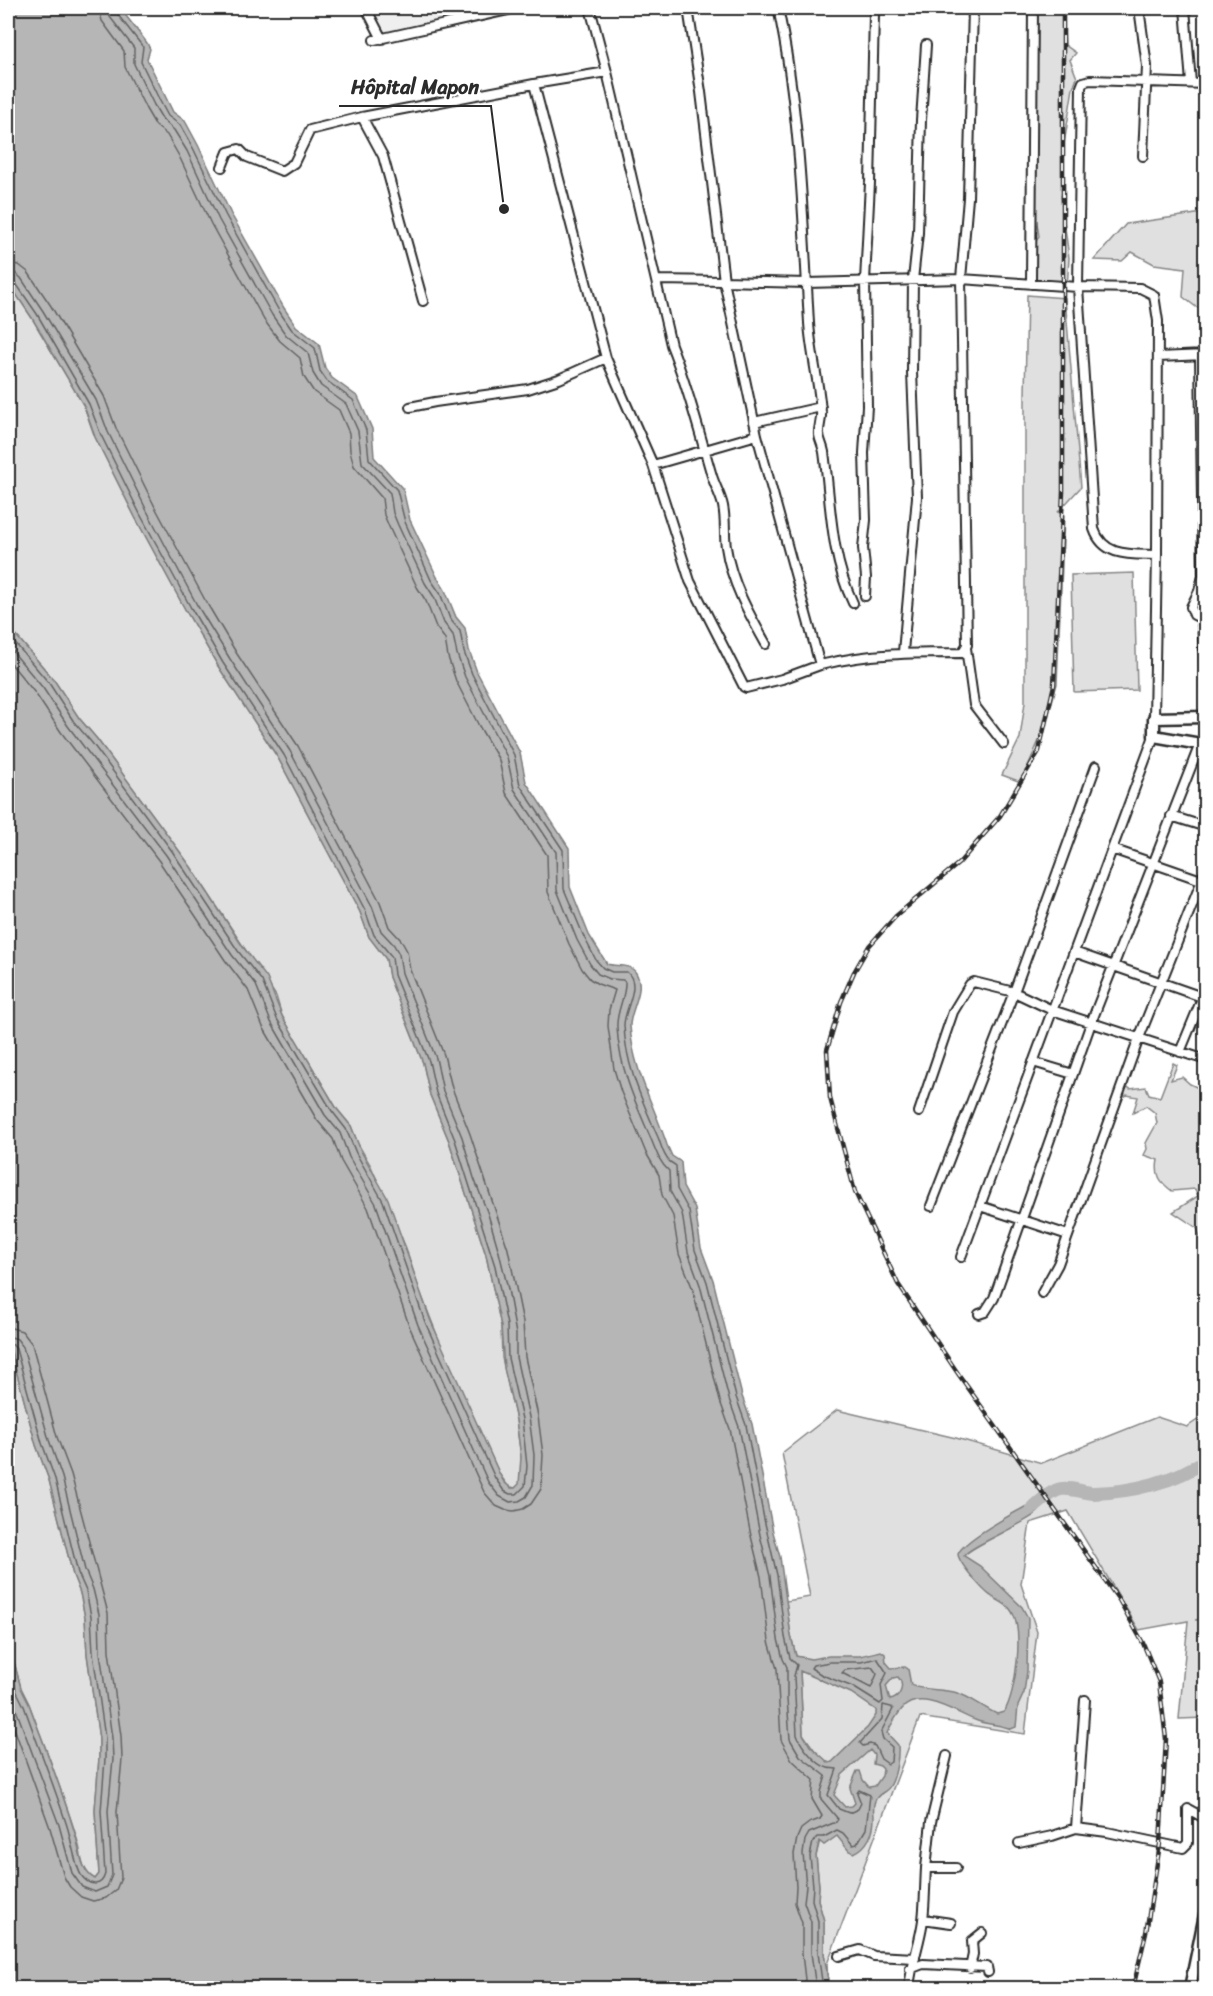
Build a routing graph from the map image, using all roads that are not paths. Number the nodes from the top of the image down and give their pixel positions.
1 (366, 8) edge
2 (517, 8) edge
3 (590, 8) edge
4 (688, 8) edge
5 (778, 8) edge
6 (974, 8) edge
7 (1033, 8) edge
8 (1139, 8) edge
9 (1185, 8) edge
10 (874, 15) dead end
11 (926, 45) dead end
12 (607, 72) junction
13 (1146, 81) junction
14 (1191, 83) junction
15 (534, 84) junction
16 (1206, 84) edge
17 (362, 117) junction
18 (1143, 156) dead end
19 (222, 167) dead end
20 (961, 279) junction
21 (657, 280) junction
22 (913, 280) junction
23 (724, 281) junction
24 (865, 281) junction
25 (807, 283) junction
26 (1031, 284) junction
27 (1078, 287) junction
28 (423, 301) dead end
29 (1203, 355) edge
30 (1158, 357) junction
31 (606, 358) junction
32 (410, 407) dead end
33 (821, 407) junction
34 (1203, 409) edge
35 (754, 422) junction
36 (757, 435) junction
37 (705, 450) junction
38 (653, 465) junction
39 (1204, 516) edge
40 (1157, 555) junction
41 (865, 596) dead end
42 (853, 603) dead end
43 (766, 645) dead end
44 (1204, 645) edge
45 (966, 648) junction
46 (903, 652) junction
47 (820, 665) junction
48 (1206, 694) edge
49 (1206, 717) edge
50 (1154, 718) junction
51 (1154, 736) junction
52 (1004, 744) dead end
53 (1203, 744) edge
54 (1096, 766) dead end
55 (1171, 816) junction
56 (1206, 827) edge
57 (1112, 849) junction
58 (1153, 863) junction
59 (1206, 870) edge
60 (1204, 881) edge
61 (1074, 952) junction
62 (1113, 966) junction
63 (1161, 983) junction
64 (1206, 989) edge
65 (1014, 992) junction
66 (1202, 997) junction
67 (1052, 1010) junction
68 (1091, 1023) junction
69 (1139, 1038) junction
70 (1180, 1052) junction
71 (1206, 1060) edge
72 (1033, 1062) junction
73 (1073, 1074) junction
74 (920, 1112) dead end
75 (931, 1206) dead end
76 (980, 1206) junction
77 (1021, 1220) junction
78 (1068, 1235) junction
79 (961, 1257) dead end
80 (1042, 1293) dead end
81 (980, 1314) dead end
82 (1085, 1700) dead end
83 (947, 1756) dead end
84 (1206, 1819) edge
85 (1076, 1828) junction
86 (1019, 1843) dead end
87 (926, 1868) junction
88 (956, 1868) dead end
89 (1206, 1910) edge
90 (923, 1919) junction
91 (951, 1923) dead end
92 (982, 1933) dead end
93 (839, 1956) dead end
94 (915, 1958) junction
95 (970, 1968) junction
96 (910, 1969) junction
97 (988, 1972) dead end
98 (909, 1989) edge
99 (1190, 1989) edge

1 - 2 street
3 - 12 street
4 - 23 street
5 - 25 street
6 - 20 street
7 - 26 street
8 - 13 street
9 - 14 street
10 - 24 street
11 - 22 street
12 - 15 street
12 - 21 street
13 - 14 street
13 - 18 street
13 - 27 street
14 - 16 street
15 - 17 street
15 - 31 street
17 - 19 street
17 - 28 street
20 - 22 street
20 - 26 street
20 - 45 street
21 - 23 street
21 - 37 street
22 - 24 street
22 - 46 street
23 - 25 street
23 - 35 street
24 - 25 street
24 - 41 street
25 - 33 street
26 - 27 street
27 - 30 street
27 - 40 street
29 - 30 street
29 - 34 street
30 - 40 street
31 - 32 street
31 - 38 street
33 - 35 street
33 - 42 street
34 - 39 street
35 - 36 street
36 - 37 street
36 - 47 street
37 - 38 street
37 - 43 street
38 - 47 street
39 - 44 street
40 - 50 street
44 - 48 street
45 - 46 street
45 - 52 street
46 - 47 street
49 - 50 street
50 - 51 street
51 - 53 street
51 - 57 street
53 - 55 street
54 - 65 street
55 - 56 street
55 - 58 street
57 - 58 street
57 - 61 street
58 - 60 street
58 - 62 street
59 - 60 street
60 - 63 street
61 - 62 street
61 - 67 street
62 - 63 street
62 - 68 street
63 - 66 street
63 - 69 street
64 - 66 street
65 - 67 street
65 - 74 street
65 - 75 street
66 - 70 street
67 - 68 street
67 - 72 street
68 - 69 street
68 - 73 street
69 - 70 street
69 - 78 street
70 - 71 street
72 - 73 street
72 - 76 street
73 - 77 street
76 - 77 street
76 - 79 street
77 - 78 street
77 - 81 street
78 - 80 street
82 - 85 street
83 - 87 street
84 - 85 street
85 - 86 street
87 - 88 street
87 - 90 street
89 - 99 street
90 - 91 street
90 - 94 street
92 - 95 street
93 - 94 street
94 - 96 street
95 - 96 street
95 - 97 street
96 - 98 street

